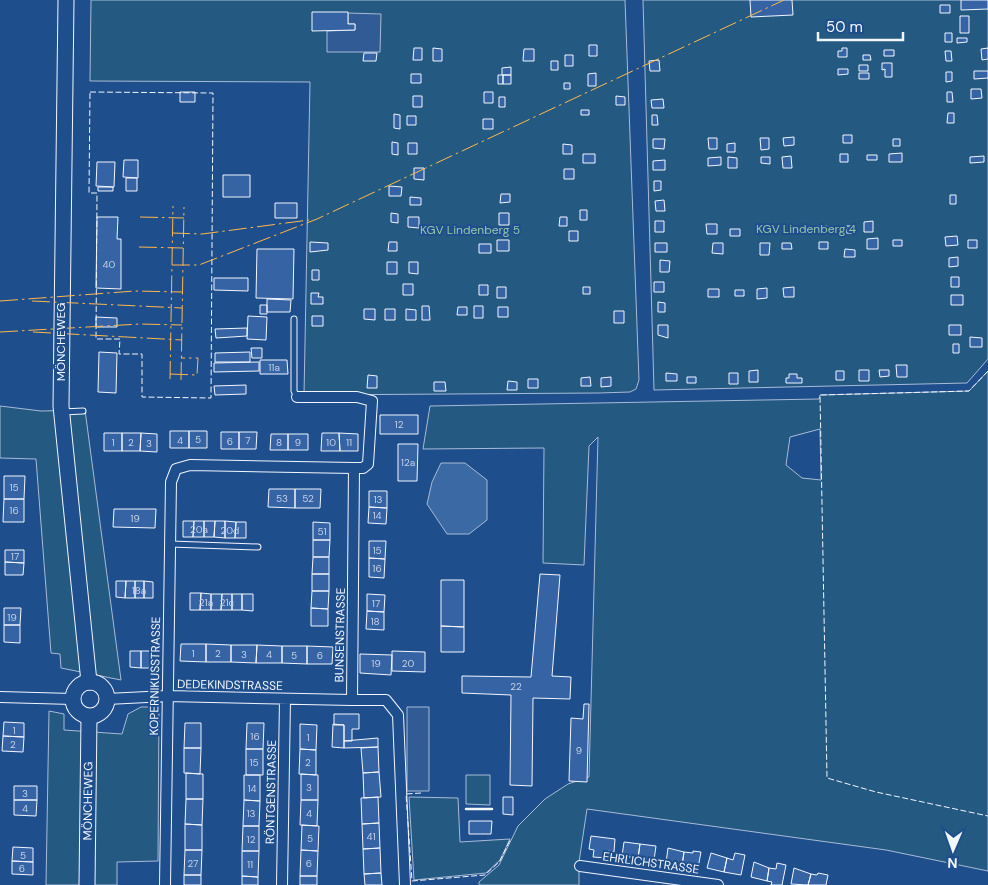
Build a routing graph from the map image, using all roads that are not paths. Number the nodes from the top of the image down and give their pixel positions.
1 (66, 0) edge
2 (294, 319) dead end
3 (297, 397) joint
4 (83, 411) dead end
5 (62, 412) junction
6 (354, 468) junction
7 (170, 544) junction
8 (258, 547) dead end
9 (89, 682) junction
10 (167, 696) junction
11 (0, 697) edge
12 (107, 699) junction
13 (286, 699) junction
14 (73, 700) junction
15 (352, 700) junction
16 (90, 717) junction
17 (580, 866) dead end
18 (663, 881) edge
19 (87, 885) edge
20 (164, 885) edge
21 (282, 885) edge
22 (405, 885) edge
23 (718, 885) edge

1 - 5 main road, MÖNCHEWEG
2 - 3 lane
3 - 6 street
4 - 5 lane
5 - 9 main road, MÖNCHEWEG
6 - 7 street, KOPERNIKUSSTRASSE
6 - 15 street, BUNSENSTRASSE
7 - 8 lane
7 - 10 street, KOPERNIKUSSTRASSE
9 - 12 main road
9 - 14 main road
10 - 12 street, DEDEKINDSTRASSE
10 - 13 street, DEDEKINDSTRASSE
10 - 20 street, KOPERNIKUSSTRASSE
11 - 14 street
12 - 16 main road
13 - 15 street, DEDEKINDSTRASSE
13 - 21 street, RÖNTGENSTRASSE
14 - 16 main road
15 - 22 street, BUNSENSTRASSE
16 - 19 main road, MÖNCHEWEG
17 - 18 street, EHRLICHSTRASSE
18 - 23 street, EHRLICHSTRASSE

